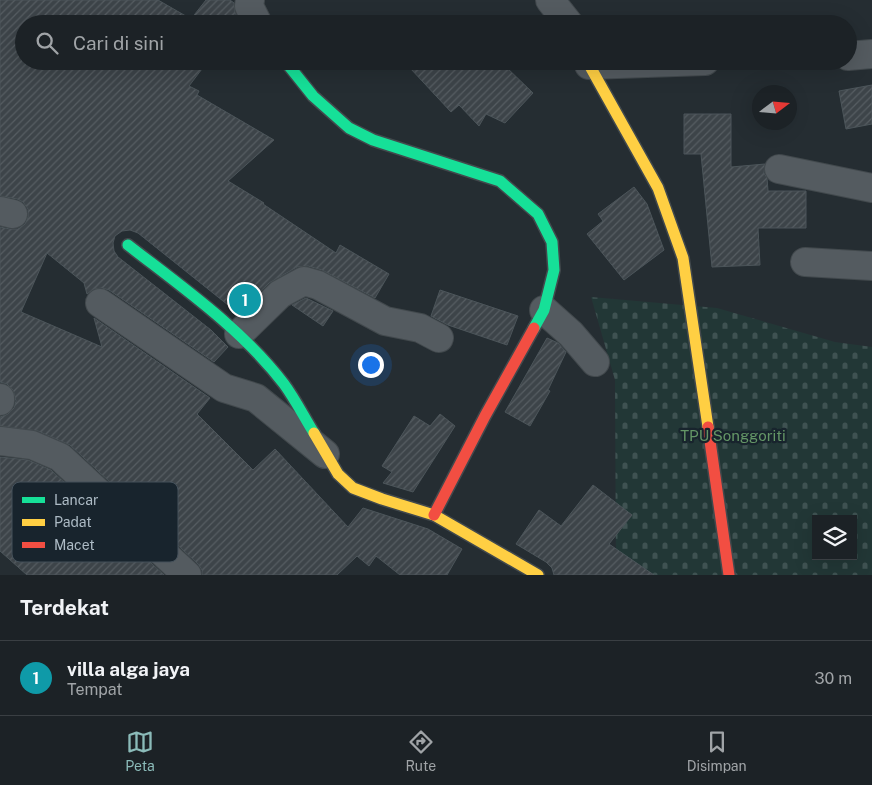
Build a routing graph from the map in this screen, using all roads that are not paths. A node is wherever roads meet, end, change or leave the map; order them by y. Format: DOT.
graph roads {
  1 [pos="250,0"];
  2 [pos="550,0"];
  3 [pos="254,15"];
  4 [pos="562,15"];
  5 [pos="872,54"];
  6 [pos="857,55"];
  7 [pos="293,70"];
  8 [pos="592,70"];
  9 [pos="779,169"];
  10 [pos="872,188"];
  11 [pos="128,245"];
  12 [pos="806,262"];
  13 [pos="872,266"];
  14 [pos="100,303"];
  15 [pos="544,310"];
  16 [pos="239,334"];
  17 [pos="439,338"];
  18 [pos="595,362"];
  19 [pos="0,441"];
  20 [pos="325,454"];
  21 [pos="87,482"];
  22 [pos="434,515"];
  23 [pos="173,562"];
  24 [pos="187,575"];
  25 [pos="538,575"];
  26 [pos="729,575"];
  1 -- 3 [label="street"];
  2 -- 4 [label="street"];
  5 -- 6 [label="street"];
  7 -- 15 [label="street"];
  8 -- 26 [label="street"];
  9 -- 10 [label="street"];
  11 -- 16 [label="street"];
  12 -- 13 [label="street"];
  14 -- 20 [label="street"];
  15 -- 18 [label="street"];
  15 -- 22 [label="street"];
  16 -- 17 [label="street"];
  16 -- 20 [label="street"];
  19 -- 21 [label="street"];
  20 -- 22 [label="street"];
  22 -- 25 [label="street"];
  23 -- 24 [label="street"];
}
